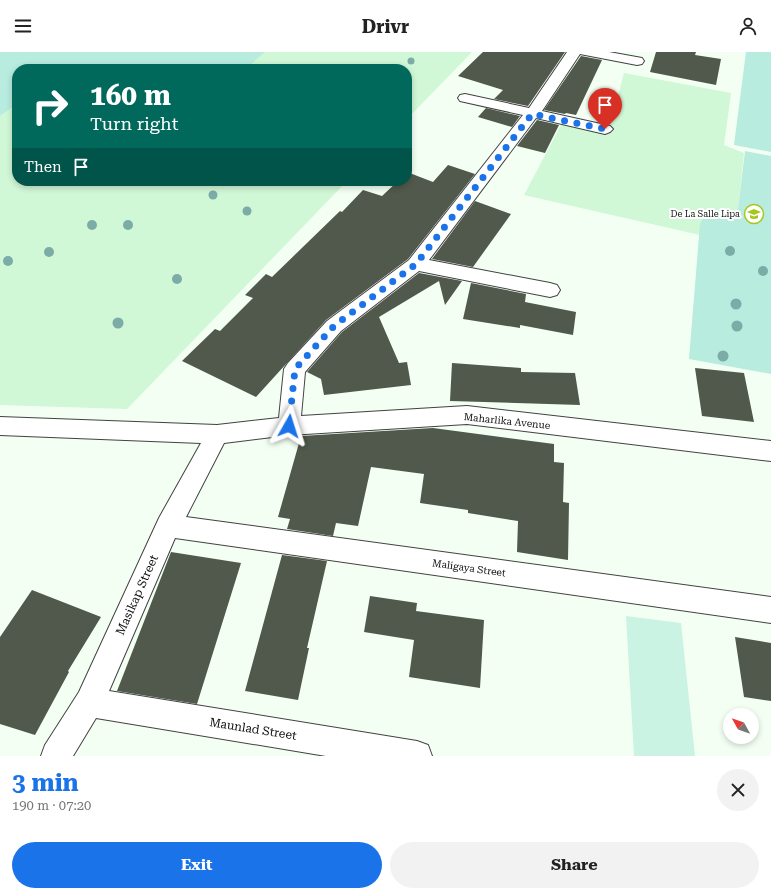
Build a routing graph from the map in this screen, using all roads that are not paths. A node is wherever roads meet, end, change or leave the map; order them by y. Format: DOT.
graph roads {
  1 [pos="574,52"];
  2 [pos="586,52"];
  3 [pos="637,61"];
  4 [pos="465,98"];
  5 [pos="532,114"];
  6 [pos="605,129"];
  7 [pos="416,264"];
  8 [pos="550,290"];
  9 [pos="0,426"];
  10 [pos="289,426"];
  11 [pos="217,434"];
  12 [pos="771,451"];
  13 [pos="168,526"];
  14 [pos="771,610"];
  15 [pos="88,702"];
  16 [pos="56,756"];
  17 [pos="417,756"];
  1 -- 5 [label="street"];
  2 -- 3 [label="street"];
  4 -- 5 [label="street"];
  5 -- 6 [label="street"];
  5 -- 7 [label="street"];
  7 -- 8 [label="street"];
  7 -- 10 [label="street"];
  9 -- 11 [label="street, Maharlika Avenue"];
  10 -- 11 [label="street, Maharlika Avenue"];
  10 -- 12 [label="street, Maharlika Avenue"];
  11 -- 13 [label="street, Masikap Street"];
  13 -- 14 [label="street, Maligaya Street"];
  13 -- 15 [label="street, Masikap Street"];
  15 -- 16 [label="street, Masikap Street"];
  15 -- 17 [label="street, Maunlad Street"];
}
